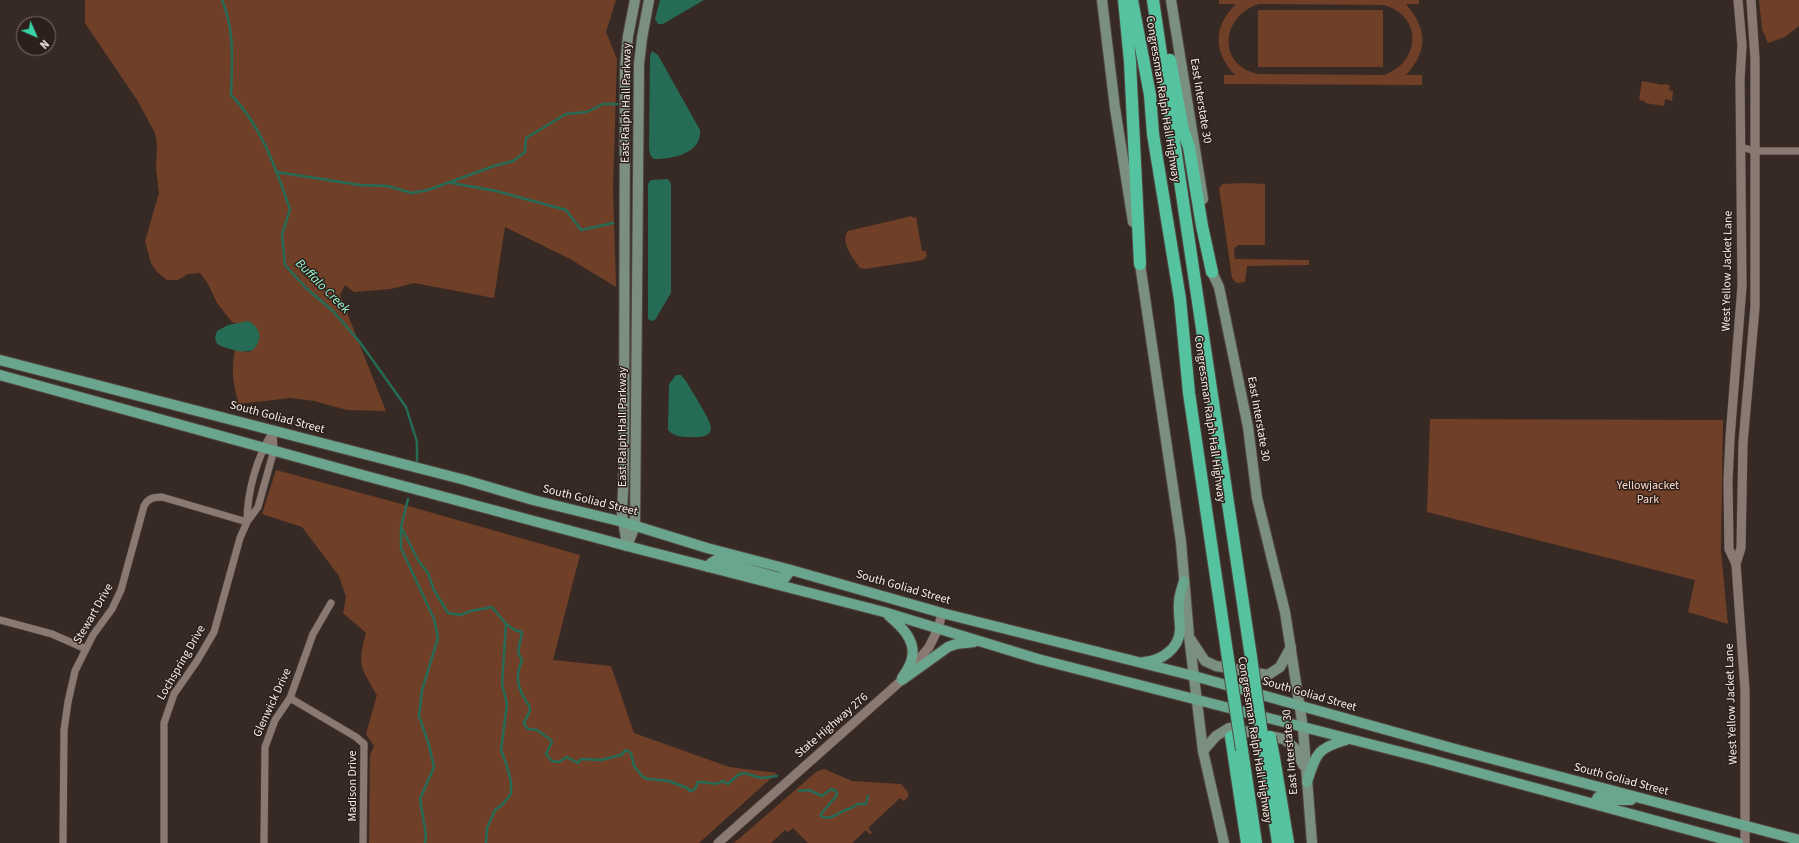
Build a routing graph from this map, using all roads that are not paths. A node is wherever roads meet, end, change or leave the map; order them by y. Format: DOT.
graph roads {
  1 [pos="635,0"];
  2 [pos="650,0"];
  3 [pos="1102,0"];
  4 [pos="1124,0"];
  5 [pos="1132,0"];
  6 [pos="1153,0"];
  7 [pos="1171,0"];
  8 [pos="1738,0"];
  9 [pos="1751,0"];
  10 [pos="1155,13"];
  11 [pos="628,36"];
  12 [pos="642,38"];
  13 [pos="1741,148"];
  14 [pos="1755,151"];
  15 [pos="1799,151"];
  16 [pos="623,173"];
  17 [pos="639,173"];
  18 [pos="1140,264"];
  19 [pos="1212,272"];
  20 [pos="624,335"];
  21 [pos="636,335"];
  22 [pos="0,360"];
  23 [pos="0,375"];
  24 [pos="624,388"];
  25 [pos="636,388"];
  26 [pos="273,431"];
  27 [pos="263,448"];
  28 [pos="274,450"];
  29 [pos="247,522"];
  30 [pos="623,522"];
  31 [pos="635,526"];
  32 [pos="627,546"];
  33 [pos="1736,564"];
  34 [pos="708,566"];
  35 [pos="791,570"];
  36 [pos="1184,581"];
  37 [pos="332,603"];
  38 [pos="884,612"];
  39 [pos="942,613"];
  40 [pos="0,620"];
  41 [pos="938,629"];
  42 [pos="1189,636"];
  43 [pos="981,642"];
  44 [pos="1291,647"];
  45 [pos="86,649"];
  46 [pos="1138,662"];
  47 [pos="1194,676"];
  48 [pos="902,680"];
  49 [pos="290,698"];
  50 [pos="1196,700"];
  51 [pos="1300,705"];
  52 [pos="1238,726"];
  53 [pos="1303,728"];
  54 [pos="1347,739"];
  55 [pos="1203,751"];
  56 [pos="1269,757"];
  57 [pos="1523,767"];
  58 [pos="1306,770"];
  59 [pos="1307,782"];
  60 [pos="1519,785"];
  61 [pos="1643,800"];
  62 [pos="1594,804"];
  63 [pos="1745,827"];
  64 [pos="1799,840"];
  65 [pos="63,843"];
  66 [pos="164,843"];
  67 [pos="264,843"];
  68 [pos="363,843"];
  69 [pos="718,843"];
  70 [pos="1224,843"];
  71 [pos="1247,843"];
  72 [pos="1256,843"];
  73 [pos="1278,843"];
  74 [pos="1288,843"];
  75 [pos="1312,843"];
  76 [pos="1738,843"];
  77 [pos="1745,843"];
  1 -- 11 [label="main road, East Ralph Hall Parkway"];
  2 -- 12 [label="main road, East Ralph Hall Parkway"];
  3 -- 18 [label="main road"];
  4 -- 18 [label="highway"];
  5 -- 52 [label="highway, Congressman Ralph Hall Highway, bridge"];
  6 -- 10 [label="highway, Congressman Ralph Hall Highway"];
  7 -- 19 [label="main road, East Interstate 30"];
  8 -- 13 [label="street, West Yellow Jacket Lane"];
  9 -- 14 [label="street, West Yellow Jacket Lane"];
  10 -- 19 [label="highway"];
  10 -- 56 [label="highway, Congressman Ralph Hall Highway, bridge"];
  11 -- 12 [label="main road"];
  11 -- 16 [label="main road, East Ralph Hall Parkway"];
  12 -- 17 [label="main road, East Ralph Hall Parkway"];
  13 -- 14 [label="street"];
  13 -- 33 [label="street, West Yellow Jacket Lane"];
  14 -- 15 [label="street"];
  14 -- 33 [label="street, West Yellow Jacket Lane"];
  16 -- 17 [label="main road"];
  16 -- 20 [label="main road, East Ralph Hall Parkway"];
  17 -- 21 [label="main road, East Ralph Hall Parkway"];
  18 -- 36 [label="main road"];
  19 -- 44 [label="main road, East Interstate 30"];
  20 -- 21 [label="main road"];
  20 -- 24 [label="main road, East Ralph Hall Parkway"];
  21 -- 25 [label="main road, East Ralph Hall Parkway"];
  22 -- 26 [label="main road, South Goliad Street"];
  23 -- 27 [label="main road"];
  24 -- 25 [label="main road"];
  24 -- 30 [label="main road, East Ralph Hall Parkway"];
  25 -- 31 [label="main road, East Ralph Hall Parkway"];
  26 -- 27 [label="street, Lochspring Drive"];
  26 -- 28 [label="street, Lochspring Drive"];
  26 -- 30 [label="main road, South Goliad Street"];
  27 -- 28 [label="main road"];
  27 -- 29 [label="street, Lochspring Drive"];
  28 -- 29 [label="street, Lochspring Drive"];
  28 -- 32 [label="main road"];
  29 -- 45 [label="street, Stewart Drive"];
  29 -- 66 [label="street, Lochspring Drive"];
  30 -- 31 [label="main road, South Goliad Street"];
  30 -- 32 [label="main road, East Ralph Hall Parkway"];
  31 -- 32 [label="main road, East Ralph Hall Parkway"];
  31 -- 35 [label="main road, South Goliad Street"];
  32 -- 34 [label="main road"];
  33 -- 63 [label="street, West Yellow Jacket Lane"];
  34 -- 35 [label="main road"];
  34 -- 38 [label="main road"];
  35 -- 39 [label="main road, South Goliad Street"];
  36 -- 42 [label="main road"];
  36 -- 46 [label="main road"];
  37 -- 49 [label="street, Glenwick Drive"];
  38 -- 41 [label="main road"];
  38 -- 48 [label="main road"];
  39 -- 41 [label="street, State Highway 276"];
  39 -- 46 [label="main road, South Goliad Street"];
  40 -- 45 [label="street"];
  41 -- 43 [label="main road"];
  41 -- 48 [label="street, State Highway 276"];
  42 -- 44 [label="main road"];
  42 -- 47 [label="main road"];
  43 -- 48 [label="main road"];
  43 -- 50 [label="main road"];
  44 -- 51 [label="main road, East Interstate 30"];
  45 -- 65 [label="street, Stewart Drive"];
  46 -- 47 [label="main road, South Goliad Street"];
  47 -- 50 [label="main road"];
  47 -- 51 [label="main road, South Goliad Street"];
  48 -- 69 [label="street, State Highway 276"];
  49 -- 67 [label="street, Glenwick Drive"];
  49 -- 68 [label="street, Madison Drive"];
  50 -- 53 [label="main road"];
  50 -- 55 [label="main road"];
  51 -- 53 [label="main road, East Interstate 30"];
  51 -- 57 [label="main road, South Goliad Street"];
  52 -- 71 [label="highway"];
  52 -- 72 [label="highway, Congressman Ralph Hall Highway, bridge"];
  53 -- 54 [label="main road"];
  53 -- 58 [label="main road, East Interstate 30"];
  54 -- 59 [label="main road"];
  54 -- 60 [label="main road"];
  55 -- 58 [label="main road"];
  55 -- 70 [label="main road"];
  56 -- 73 [label="highway, Congressman Ralph Hall Highway"];
  56 -- 74 [label="highway"];
  57 -- 60 [label="main road"];
  57 -- 61 [label="main road, South Goliad Street"];
  58 -- 59 [label="main road, East Interstate 30"];
  59 -- 75 [label="main road, East Interstate 30"];
  60 -- 62 [label="main road"];
  61 -- 62 [label="main road"];
  61 -- 63 [label="main road, South Goliad Street"];
  62 -- 76 [label="main road"];
  63 -- 64 [label="main road, South Goliad Street"];
  63 -- 77 [label="street, West Yellow Jacket Lane"];
}
